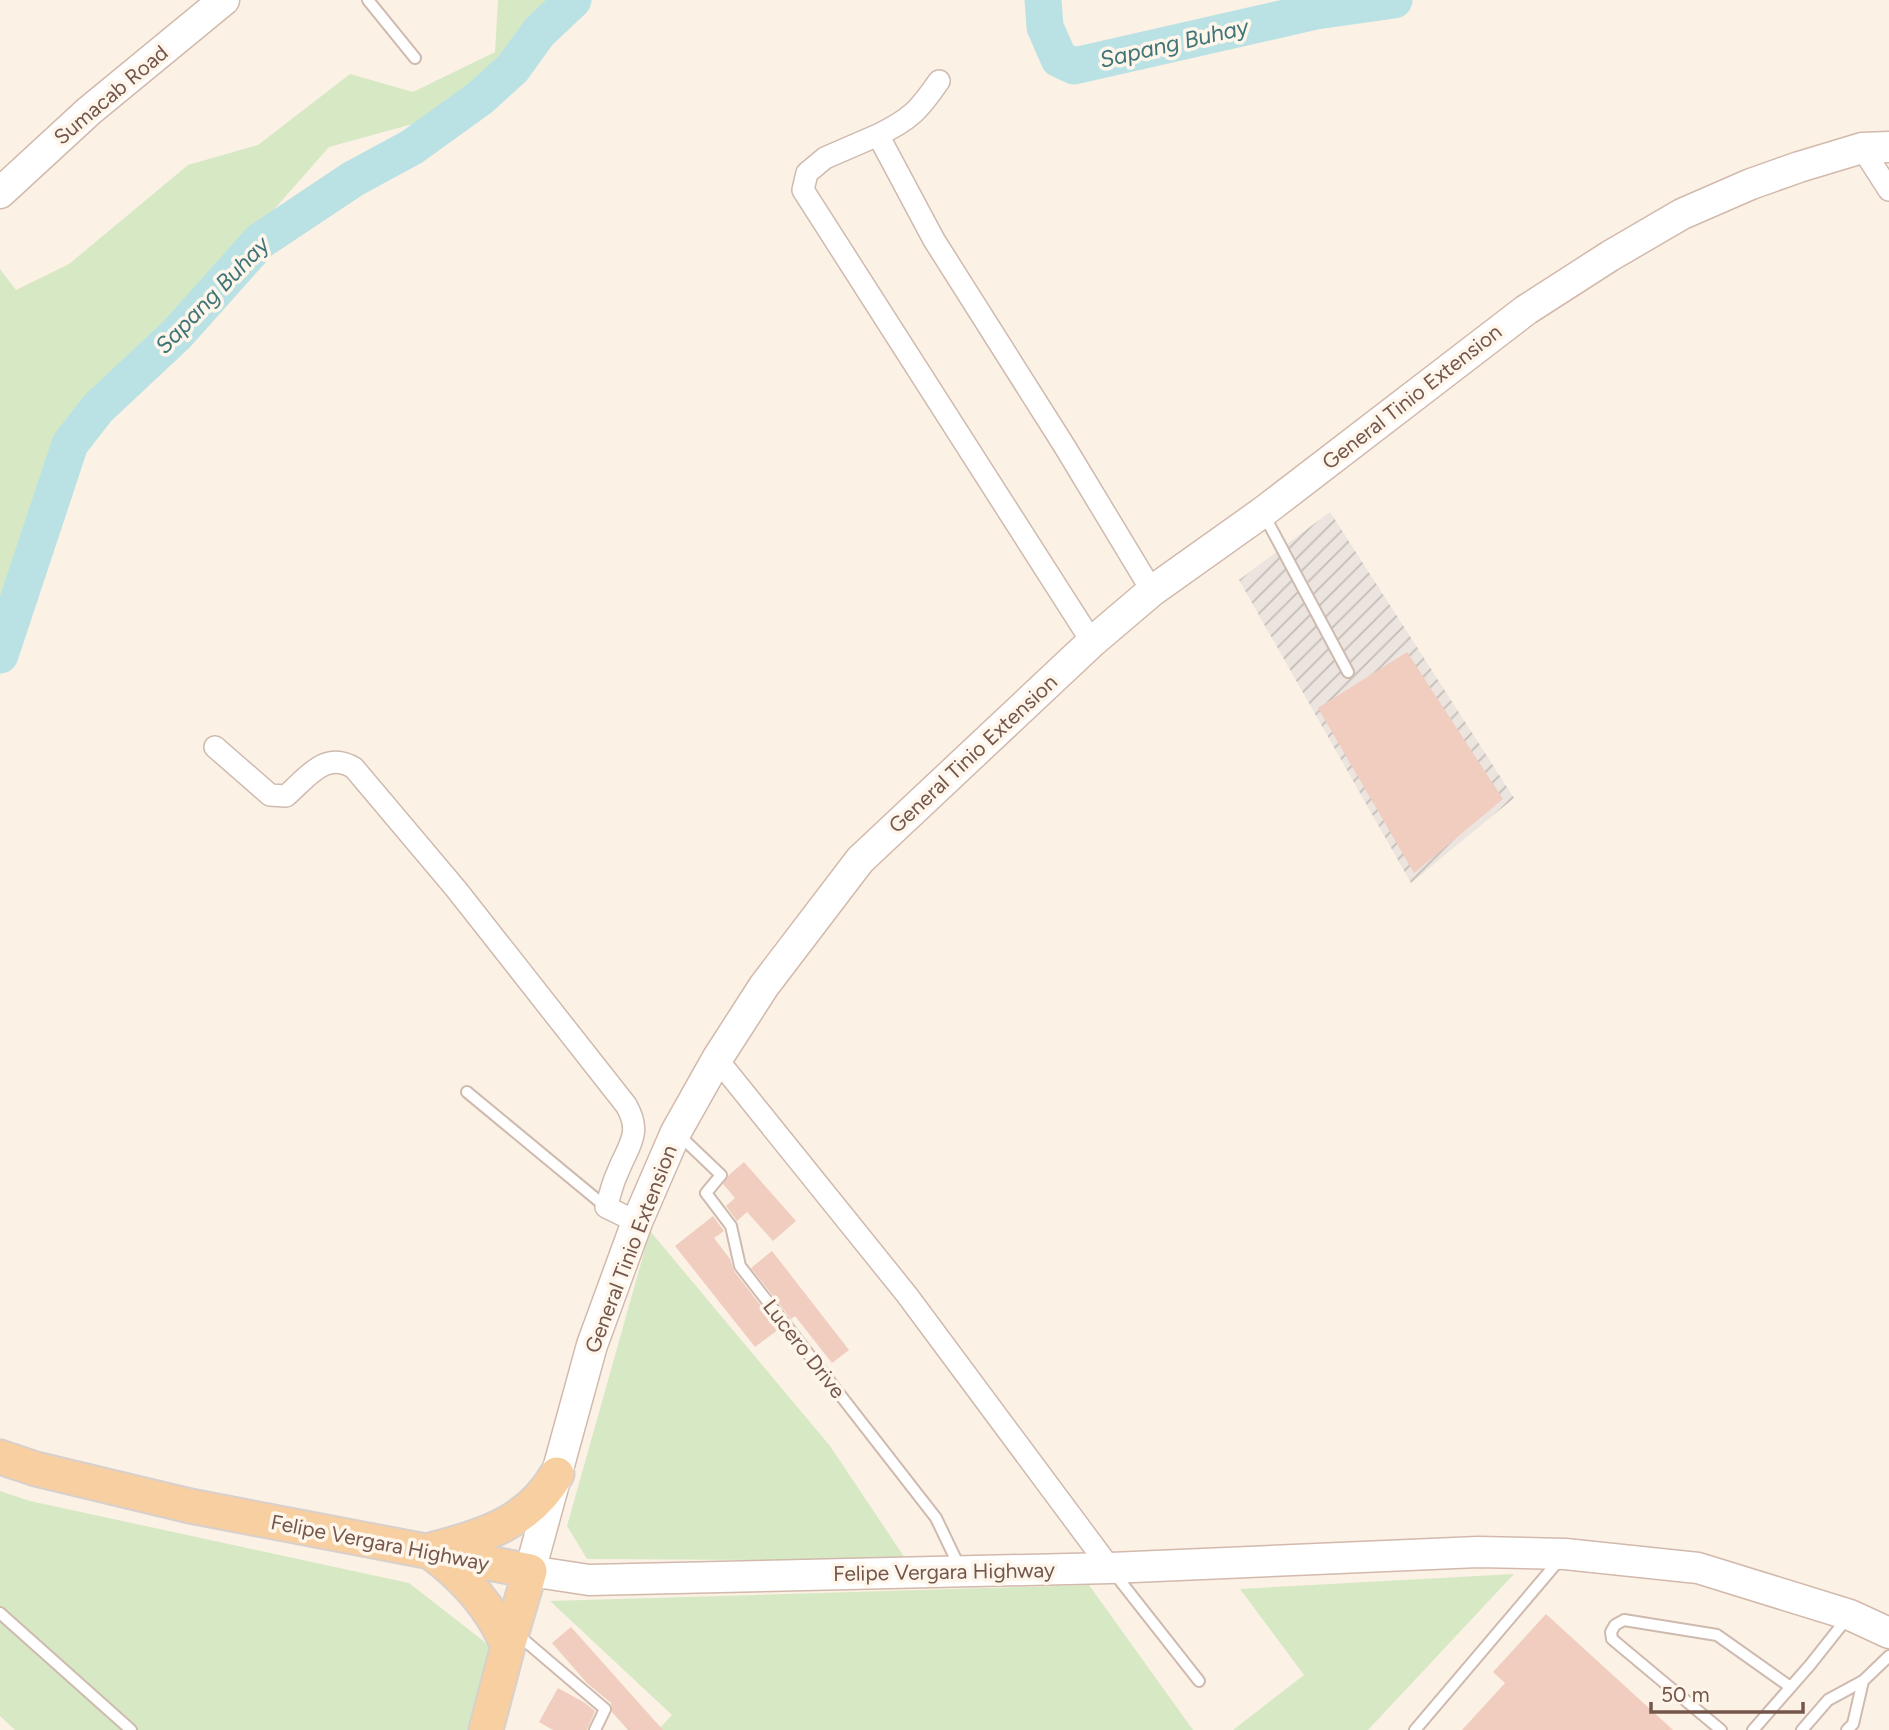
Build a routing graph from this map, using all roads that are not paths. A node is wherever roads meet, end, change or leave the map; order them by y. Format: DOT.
graph roads {
  1 [pos="225,0"];
  2 [pos="368,0"];
  3 [pos="415,58"];
  4 [pos="939,81"];
  5 [pos="878,135"];
  6 [pos="1875,147"];
  7 [pos="1889,190"];
  8 [pos="0,193"];
  9 [pos="1262,512"];
  10 [pos="1152,591"];
  11 [pos="1092,642"];
  12 [pos="1348,672"];
  13 [pos="215,747"];
  14 [pos="717,1059"];
  15 [pos="467,1091"];
  16 [pos="676,1132"];
  17 [pos="606,1207"];
  18 [pos="636,1222"];
  19 [pos="0,1457"];
  20 [pos="557,1474"];
  21 [pos="428,1551"];
  22 [pos="1565,1554"];
  23 [pos="1110,1568"];
  24 [pos="530,1571"];
  25 [pos="962,1571"];
  26 [pos="0,1613"];
  27 [pos="1850,1615"];
  28 [pos="1889,1633"];
  29 [pos="510,1638"];
  30 [pos="1889,1656"];
  31 [pos="1199,1681"];
  32 [pos="1863,1681"];
  33 [pos="1789,1686"];
  34 [pos="491,1729"];
  35 [pos="131,1730"];
  36 [pos="595,1730"];
  37 [pos="1415,1730"];
  38 [pos="1721,1730"];
  39 [pos="1753,1730"];
  40 [pos="1802,1730"];
  41 [pos="1847,1730"];
  1 -- 8 [label="street, Sumacab Road"];
  2 -- 3 [label="lane"];
  4 -- 5 [label="street"];
  5 -- 10 [label="street"];
  5 -- 11 [label="street"];
  6 -- 7 [label="street"];
  6 -- 9 [label="street, General Tinio Extension"];
  9 -- 10 [label="street, General Tinio Extension"];
  9 -- 12 [label="lane"];
  10 -- 11 [label="street, General Tinio Extension"];
  11 -- 14 [label="street, General Tinio Extension"];
  13 -- 17 [label="street"];
  14 -- 16 [label="street, General Tinio Extension"];
  14 -- 23 [label="street"];
  15 -- 17 [label="lane"];
  16 -- 18 [label="street, General Tinio Extension"];
  16 -- 25 [label="lane, Lucero Drive"];
  17 -- 18 [label="street"];
  18 -- 20 [label="street, General Tinio Extension"];
  19 -- 21 [label="main road, Felipe Vergara Highway"];
  20 -- 21 [label="main road"];
  20 -- 24 [label="street, General Tinio Extension"];
  21 -- 24 [label="main road, Felipe Vergara Highway"];
  21 -- 29 [label="main road"];
  22 -- 23 [label="street, Felipe Vergara Highway"];
  22 -- 27 [label="street, Felipe Vergara Highway"];
  22 -- 37 [label="lane"];
  23 -- 25 [label="street, Felipe Vergara Highway"];
  23 -- 31 [label="lane"];
  24 -- 25 [label="street, Felipe Vergara Highway"];
  24 -- 29 [label="main road, General Tinio Extension"];
  26 -- 35 [label="lane"];
  27 -- 28 [label="street, Felipe Vergara Highway"];
  27 -- 33 [label="lane"];
  29 -- 34 [label="main road, General Tinio Extension"];
  29 -- 36 [label="lane"];
  30 -- 32 [label="lane"];
  32 -- 40 [label="lane"];
  32 -- 41 [label="lane"];
  33 -- 38 [label="lane"];
  33 -- 39 [label="lane"];
}
